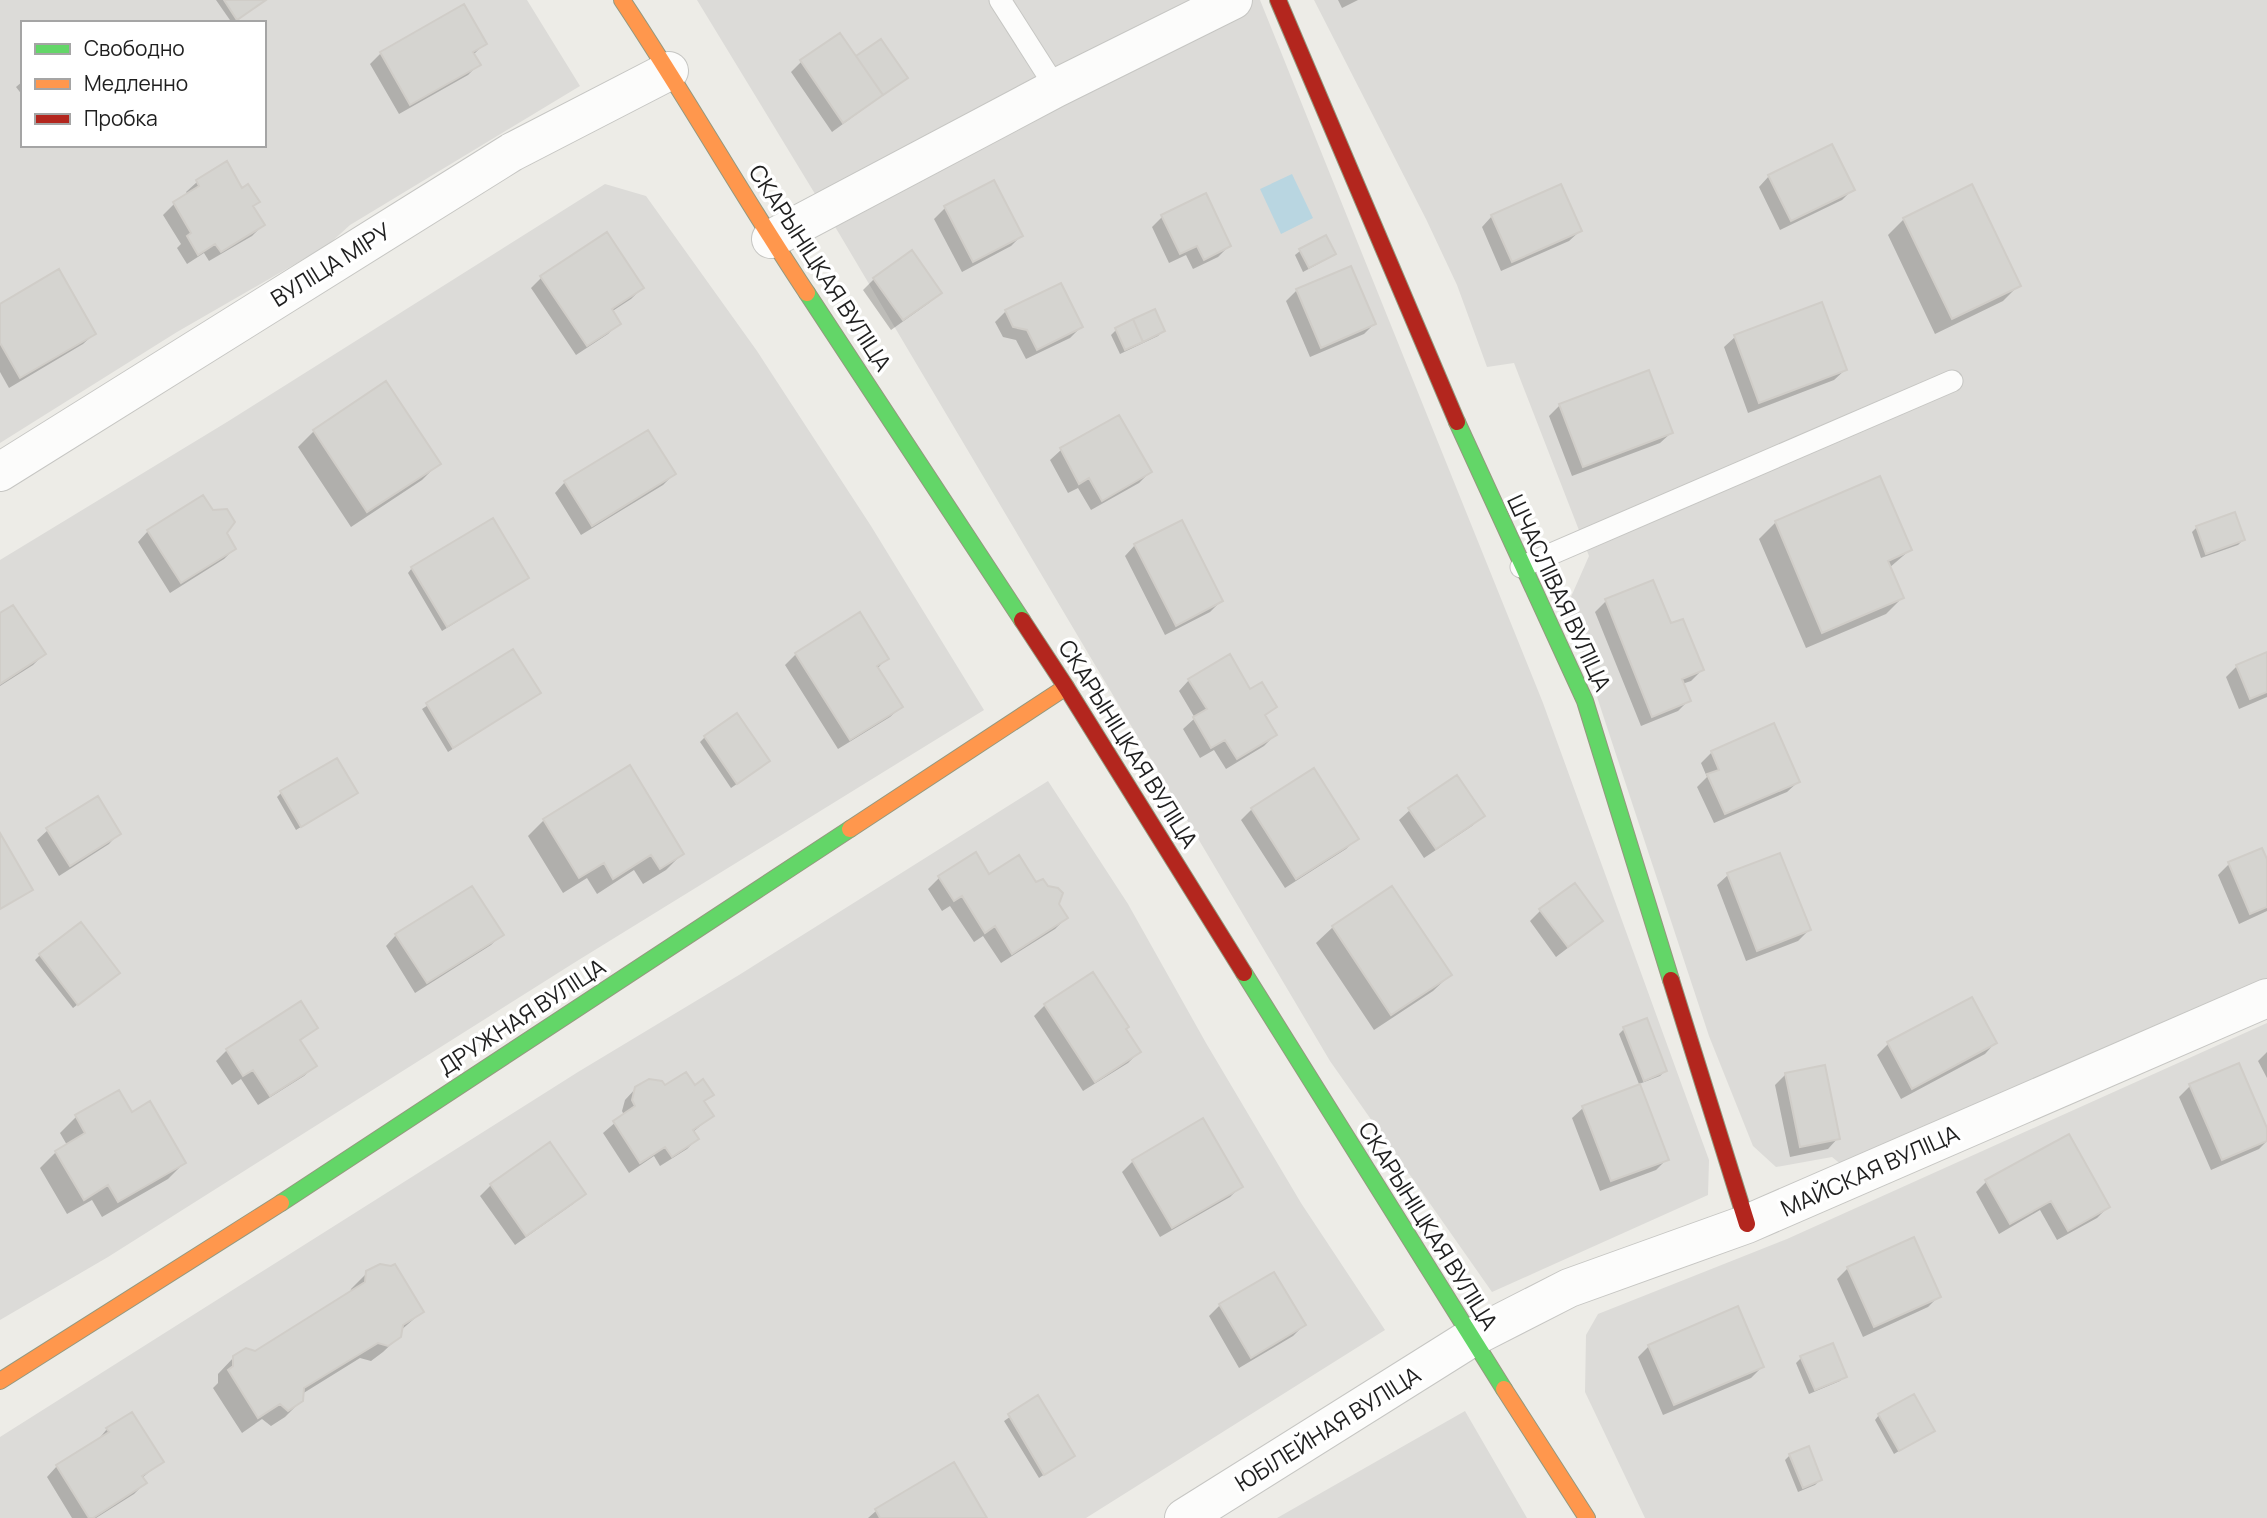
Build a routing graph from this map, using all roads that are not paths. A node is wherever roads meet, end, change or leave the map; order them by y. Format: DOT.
graph roads {
  1 [pos="622,0"];
  2 [pos="1000,0"];
  3 [pos="1233,0"];
  4 [pos="1278,0"];
  5 [pos="669,71"];
  6 [pos="1056,88"];
  7 [pos="772,239"];
  8 [pos="1952,381"];
  9 [pos="0,472"];
  10 [pos="1521,567"];
  11 [pos="1066,687"];
  12 [pos="2267,998"];
  13 [pos="1747,1224"];
  14 [pos="1471,1338"];
  15 [pos="0,1381"];
  16 [pos="1184,1518"];
  17 [pos="1587,1518"];
  1 -- 5 [label="street, СКАРЫНІЦКАЯ ВУЛІЦА"];
  2 -- 6 [label="lane"];
  3 -- 6 [label="street"];
  4 -- 10 [label="street, ШЧАСЛІВАЯ ВУЛІЦА"];
  5 -- 7 [label="street, СКАРЫНІЦКАЯ ВУЛІЦА"];
  5 -- 9 [label="street, ВУЛІЦА МІРУ"];
  6 -- 7 [label="street"];
  7 -- 11 [label="street, СКАРЫНІЦКАЯ ВУЛІЦА"];
  8 -- 10 [label="lane"];
  10 -- 13 [label="street, ШЧАСЛІВАЯ ВУЛІЦА"];
  11 -- 14 [label="street, СКАРЫНІЦКАЯ ВУЛІЦА"];
  11 -- 15 [label="street, ДРУЖНАЯ ВУЛІЦА"];
  12 -- 13 [label="street, МАЙСКАЯ ВУЛІЦА"];
  13 -- 14 [label="street, МАЙСКАЯ ВУЛІЦА"];
  14 -- 16 [label="street, ЮБІЛЕЙНАЯ ВУЛІЦА"];
  14 -- 17 [label="street, СКАРЫНІЦКАЯ ВУЛІЦА"];
}
